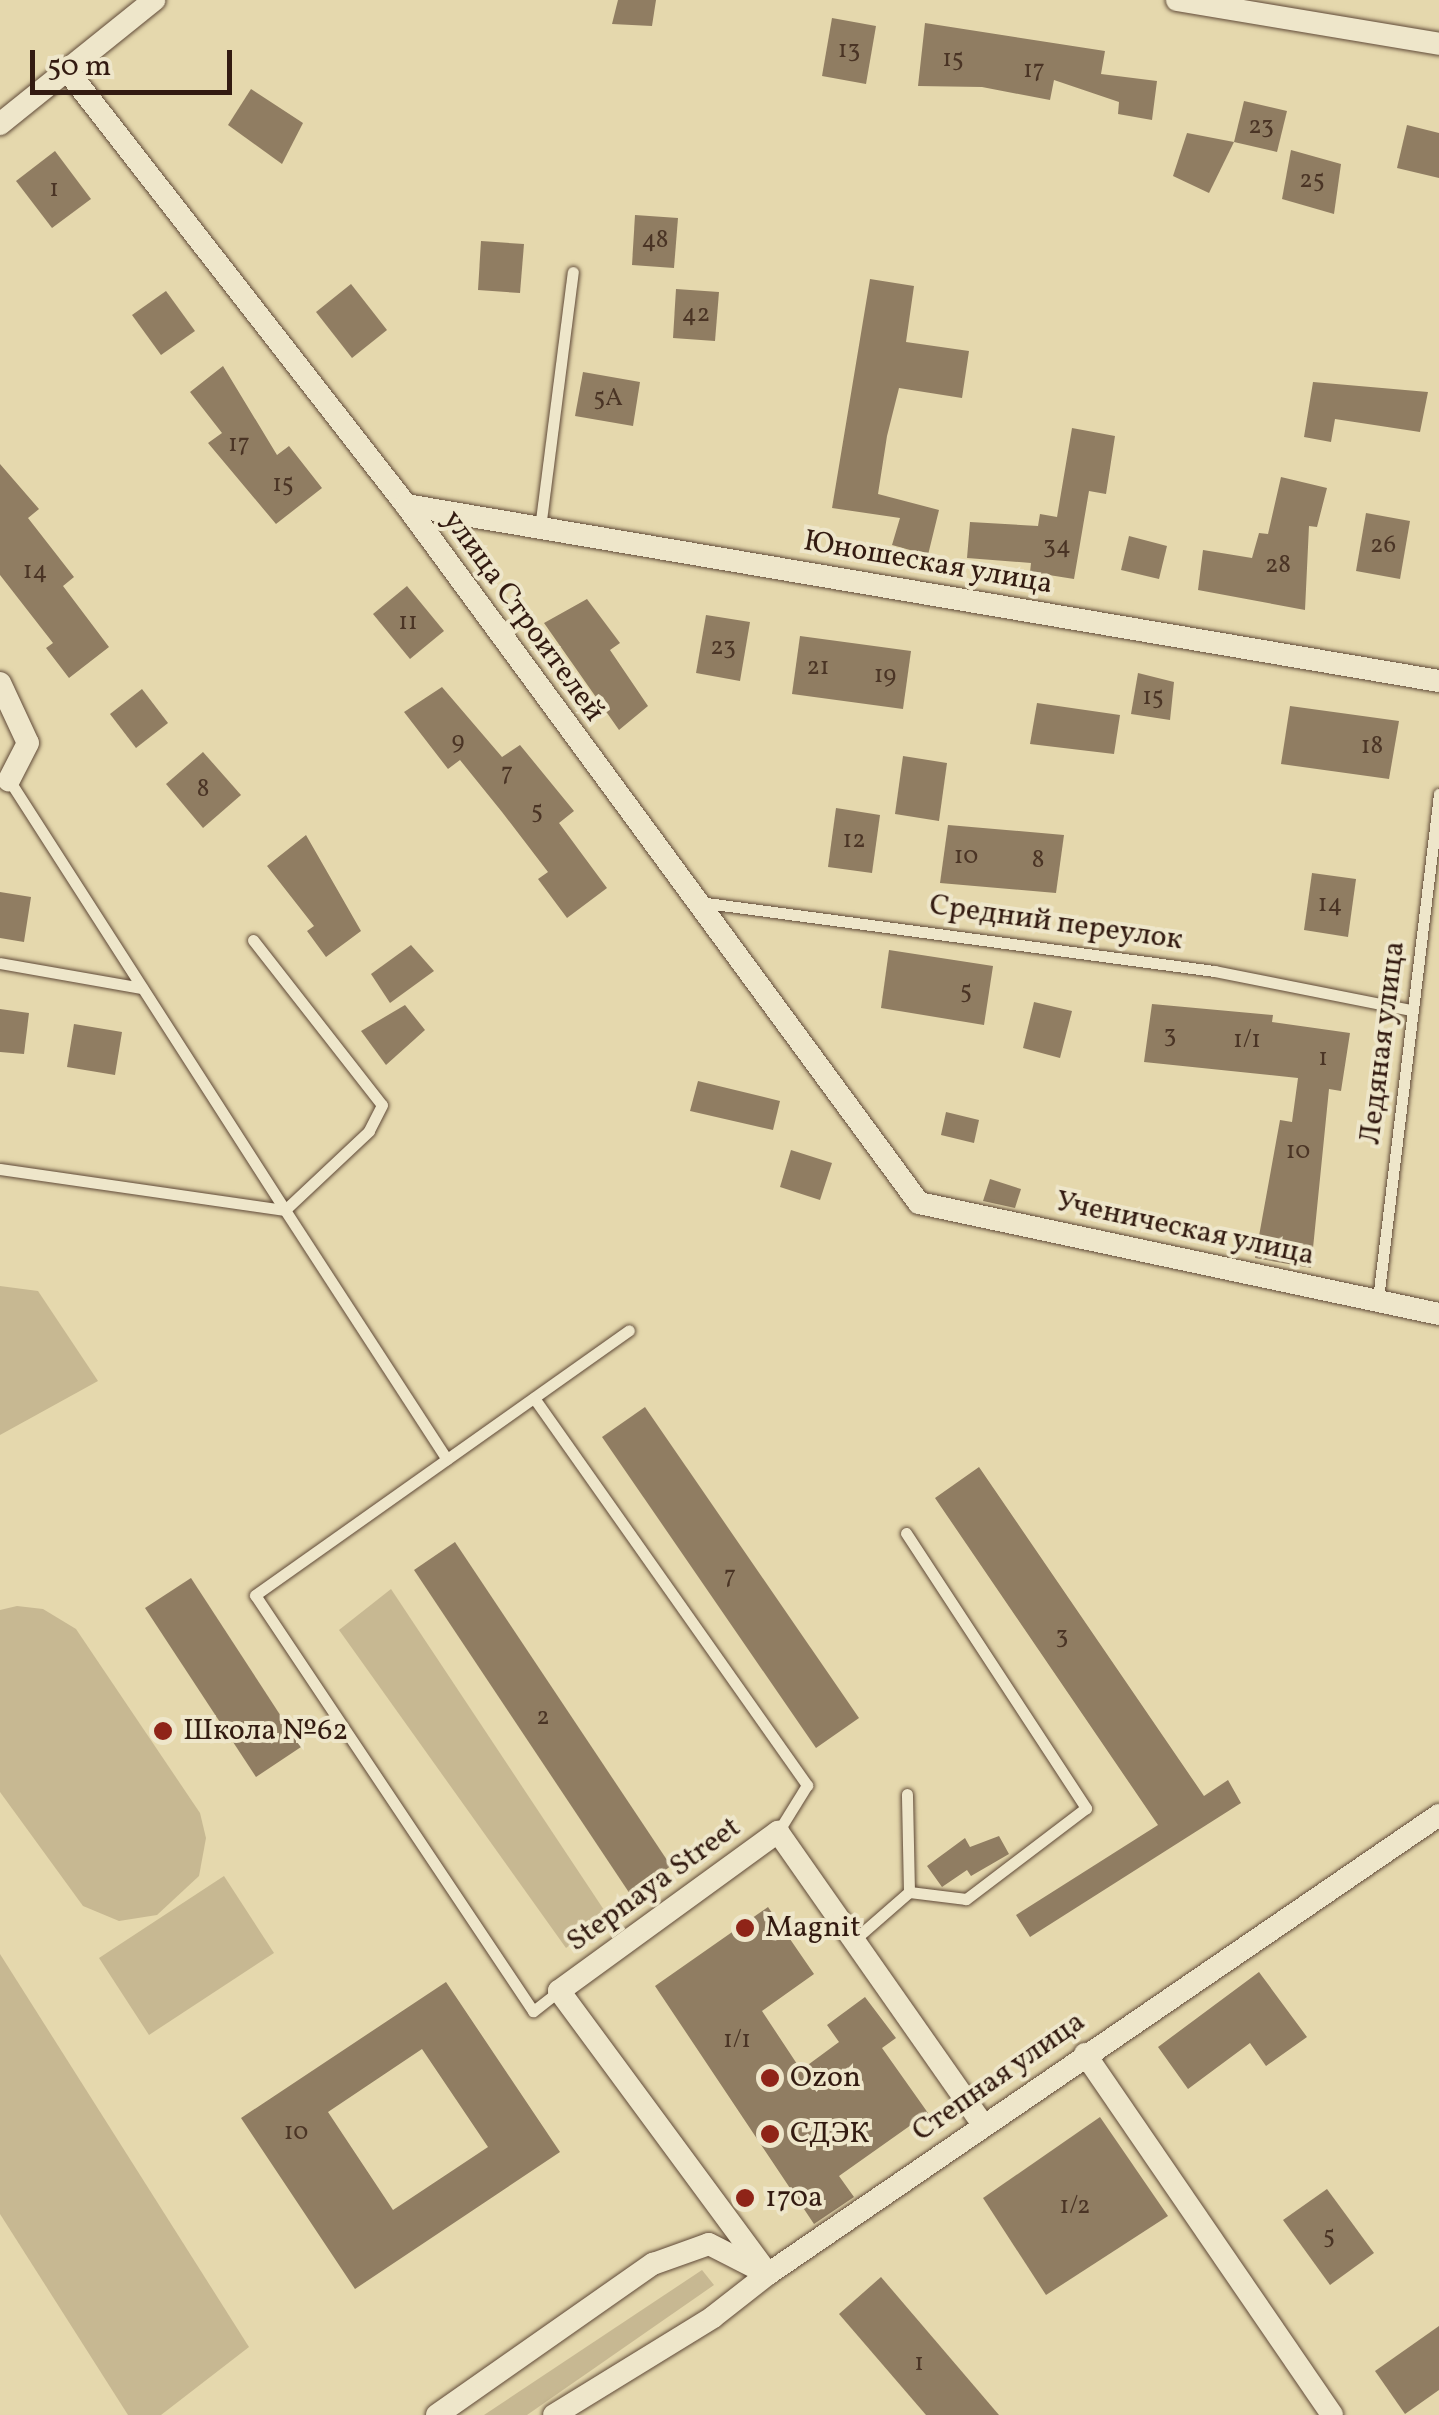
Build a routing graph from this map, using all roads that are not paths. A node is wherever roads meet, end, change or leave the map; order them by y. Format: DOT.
graph roads {
  1 [pos="154,0"];
  2 [pos="1177,0"];
  3 [pos="1439,44"];
  4 [pos="68,70"];
  5 [pos="0,124"];
  6 [pos="573,272"];
  7 [pos="406,505"];
  8 [pos="540,528"];
  9 [pos="1439,681"];
  10 [pos="0,683"];
  11 [pos="5,780"];
  12 [pos="1439,794"];
  13 [pos="691,902"];
  14 [pos="253,940"];
  15 [pos="0,963"];
  16 [pos="142,988"];
  17 [pos="1411,1010"];
  18 [pos="0,1168"];
  19 [pos="919,1204"];
  20 [pos="285,1210"];
  21 [pos="1378,1300"];
  22 [pos="1439,1314"];
  23 [pos="630,1330"];
  24 [pos="534,1398"];
  25 [pos="447,1459"];
  26 [pos="906,1533"];
  27 [pos="907,1794"];
  28 [pos="1439,1815"];
  29 [pos="778,1832"];
  30 [pos="909,1892"];
  31 [pos="852,1940"];
  32 [pos="559,1991"];
  33 [pos="1085,2054"];
  34 [pos="983,2125"];
  35 [pos="768,2274"];
  36 [pos="438,2415"];
  37 [pos="554,2415"];
  38 [pos="1332,2415"];
  1 -- 4 [label="street"];
  2 -- 3 [label="street"];
  4 -- 5 [label="street"];
  4 -- 7 [label="street, улица Строителей"];
  6 -- 8 [label="lane"];
  7 -- 8 [label="street, Юношеская улица"];
  7 -- 13 [label="street, улица Строителей"];
  8 -- 9 [label="street, Юношеская улица"];
  10 -- 11 [label="street"];
  11 -- 16 [label="lane"];
  12 -- 17 [label="lane, Ледяная улица"];
  13 -- 17 [label="lane, Средний переулок"];
  13 -- 19 [label="street, улица Строителей"];
  14 -- 20 [label="lane"];
  15 -- 16 [label="lane"];
  16 -- 20 [label="lane"];
  17 -- 21 [label="lane, Ледяная улица"];
  18 -- 20 [label="lane"];
  19 -- 21 [label="street, Ученическая улица"];
  20 -- 25 [label="lane"];
  21 -- 22 [label="street, Ученическая улица"];
  23 -- 24 [label="lane"];
  24 -- 25 [label="lane"];
  24 -- 29 [label="lane"];
  25 -- 32 [label="lane"];
  26 -- 30 [label="lane"];
  27 -- 30 [label="lane"];
  28 -- 33 [label="street, Степная улица"];
  29 -- 31 [label="street, Stepnaya Street"];
  29 -- 32 [label="street, Stepnaya Street"];
  30 -- 31 [label="lane"];
  31 -- 34 [label="street, Stepnaya Street"];
  32 -- 35 [label="street, Stepnaya Street"];
  33 -- 34 [label="street, Степная улица"];
  33 -- 38 [label="street"];
  34 -- 35 [label="street, Степная улица"];
  35 -- 36 [label="street"];
  35 -- 37 [label="street, Степная улица"];
}
